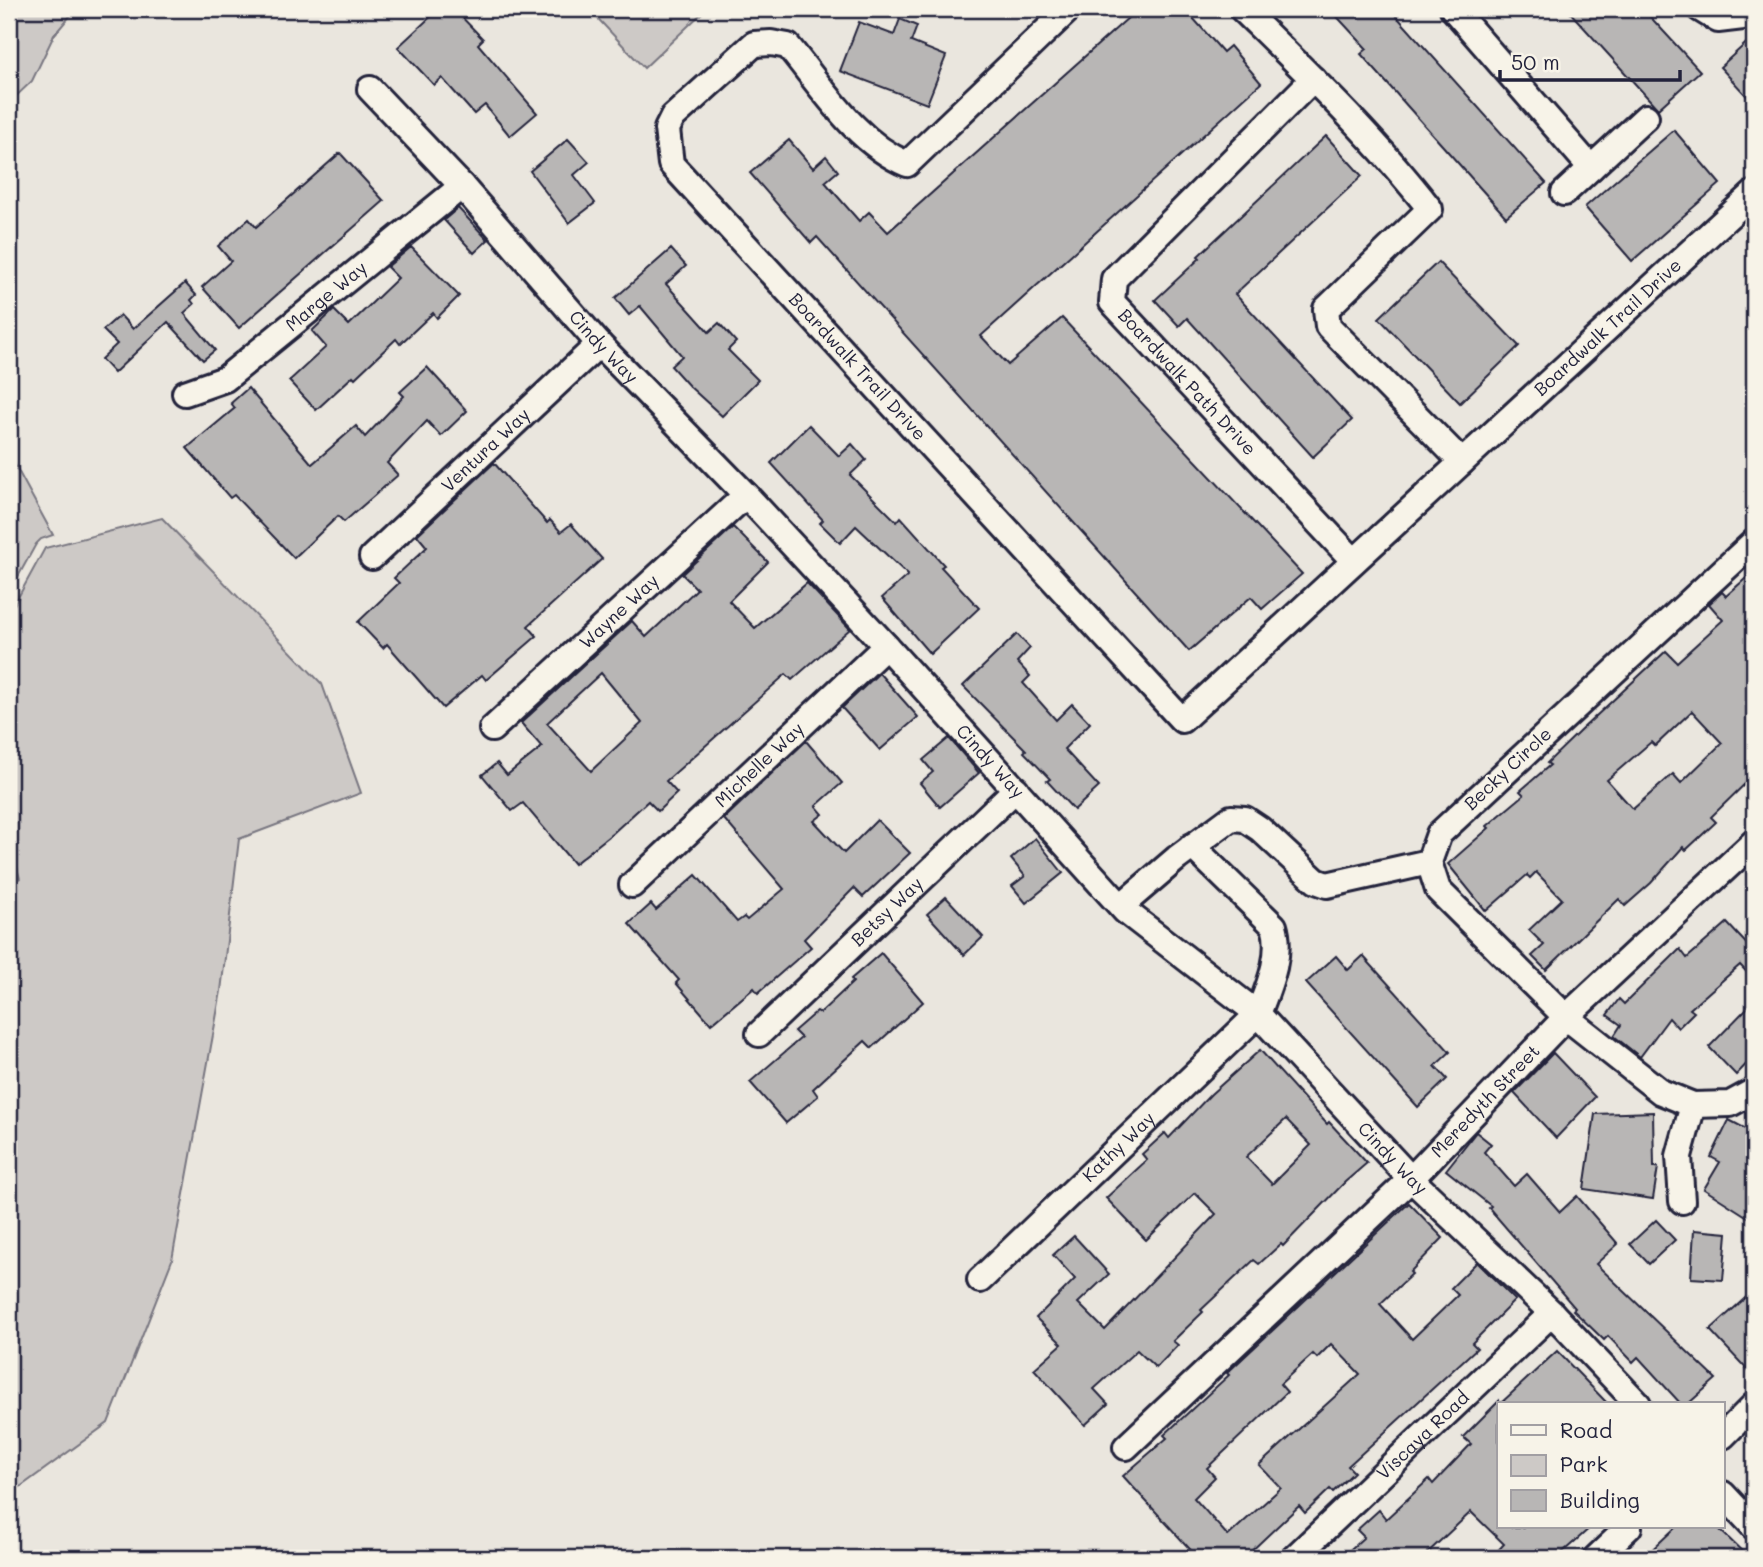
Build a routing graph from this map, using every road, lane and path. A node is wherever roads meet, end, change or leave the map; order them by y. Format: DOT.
graph roads {
  1 [pos="1069,9"];
  2 [pos="1241,9"];
  3 [pos="1452,9"];
  4 [pos="1700,9"];
  5 [pos="1750,9"];
  6 [pos="1313,79"];
  7 [pos="370,89"];
  8 [pos="1646,117"];
  9 [pos="1591,168"];
  10 [pos="462,186"];
  11 [pos="1564,192"];
  12 [pos="1754,193"];
  13 [pos="599,344"];
  14 [pos="185,393"];
  15 [pos="1462,462"];
  16 [pos="746,495"];
  17 [pos="1754,542"];
  18 [pos="372,557"];
  19 [pos="1354,561"];
  20 [pos="886,646"];
  21 [pos="492,729"];
  22 [pos="1016,789"];
  23 [pos="1754,842"];
  24 [pos="1192,846"];
  25 [pos="1429,862"];
  26 [pos="632,885"];
  27 [pos="1121,906"];
  28 [pos="1258,1014"];
  29 [pos="1566,1017"];
  30 [pos="759,1034"];
  31 [pos="1754,1091"];
  32 [pos="1693,1105"];
  33 [pos="1411,1180"];
  34 [pos="1682,1201"];
  35 [pos="980,1280"];
  36 [pos="1552,1313"];
  37 [pos="1636,1402"];
  38 [pos="1754,1405"];
  39 [pos="1724,1435"];
  40 [pos="1126,1447"];
  41 [pos="1724,1495"];
  42 [pos="1754,1527"];
  43 [pos="1628,1528"];
  44 [pos="1294,1558"];
  45 [pos="1595,1558"];
  1 -- 19 [label="street, Boardwalk Trail Drive"];
  2 -- 6 [label="street"];
  3 -- 9 [label="street"];
  4 -- 5 [label="street"];
  6 -- 15 [label="street"];
  6 -- 19 [label="street, Boardwalk Path Drive"];
  7 -- 10 [label="street, Cindy Way"];
  8 -- 9 [label="street"];
  9 -- 11 [label="street"];
  10 -- 13 [label="street, Cindy Way"];
  10 -- 14 [label="street, Marge Way"];
  12 -- 15 [label="street, Boardwalk Trail Drive"];
  13 -- 16 [label="street, Cindy Way"];
  13 -- 18 [label="street, Ventura Way"];
  15 -- 19 [label="street, Boardwalk Trail Drive"];
  16 -- 20 [label="street, Cindy Way"];
  16 -- 21 [label="street, Wayne Way"];
  17 -- 25 [label="street, Becky Circle"];
  20 -- 22 [label="street, Cindy Way"];
  20 -- 26 [label="street, Michelle Way"];
  22 -- 27 [label="street, Cindy Way"];
  22 -- 30 [label="street, Betsy Way"];
  23 -- 29 [label="street, Meredyth Street"];
  24 -- 25 [label="street"];
  24 -- 27 [label="street"];
  24 -- 28 [label="street"];
  25 -- 29 [label="street"];
  27 -- 28 [label="street, Cindy Way"];
  28 -- 33 [label="street, Cindy Way"];
  28 -- 35 [label="street, Kathy Way"];
  29 -- 32 [label="street"];
  29 -- 33 [label="street, Meredyth Street"];
  31 -- 32 [label="street"];
  32 -- 34 [label="street"];
  33 -- 36 [label="street, Cindy Way"];
  33 -- 40 [label="street, Meredyth Street"];
  36 -- 37 [label="street, Cindy Way"];
  36 -- 44 [label="street, Viscaya Road"];
  38 -- 39 [label="street"];
  41 -- 42 [label="street"];
  43 -- 45 [label="street"];
}
